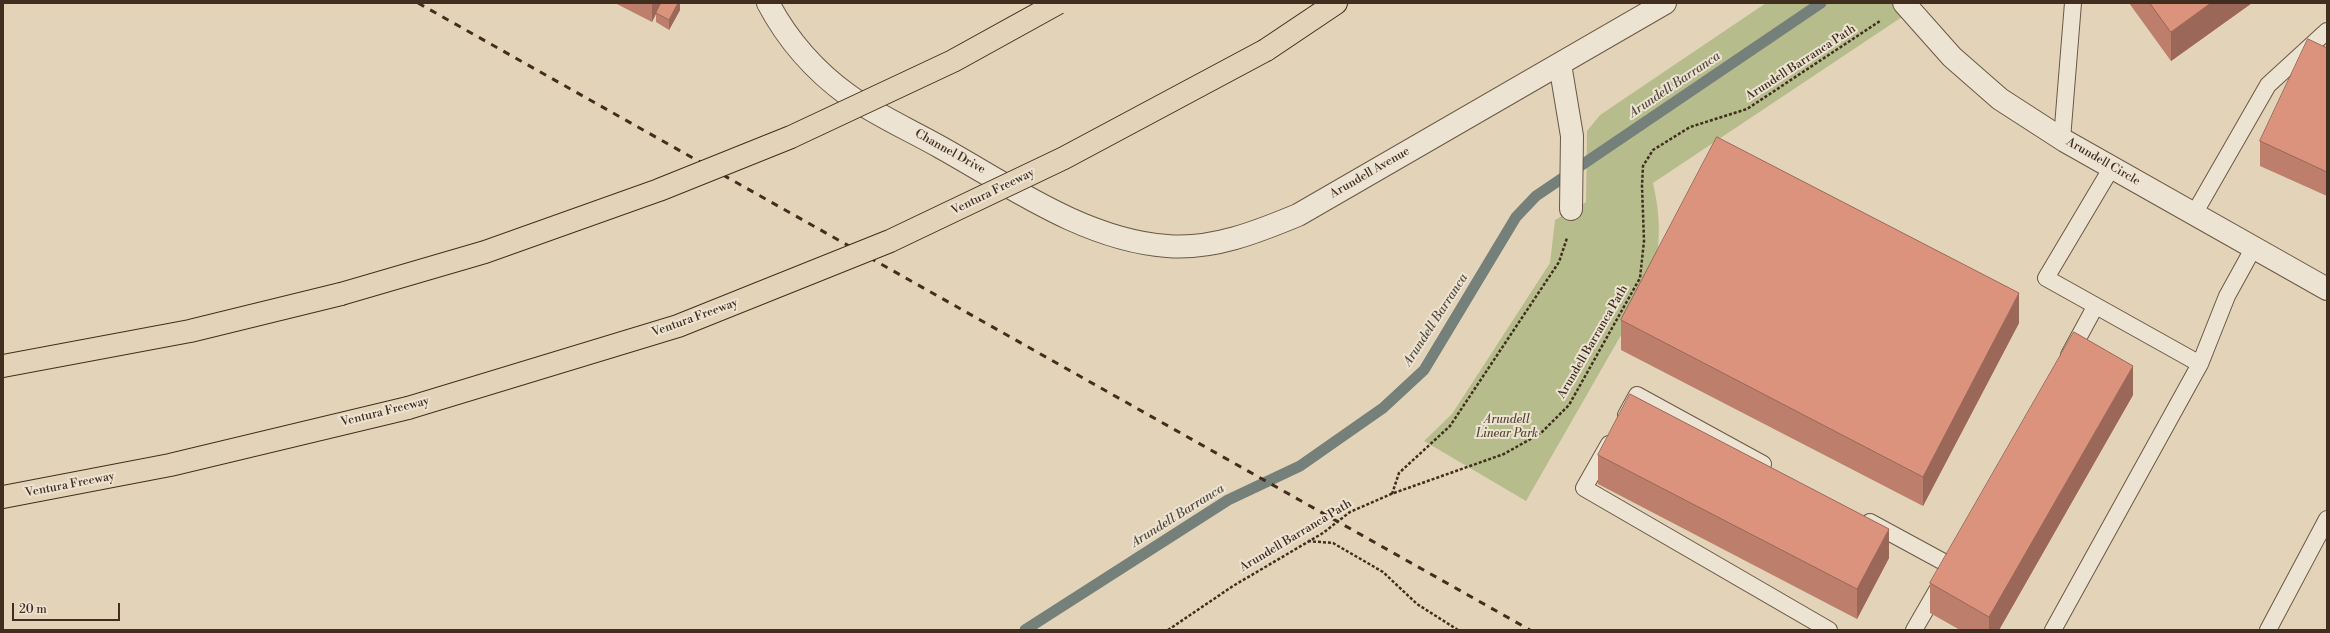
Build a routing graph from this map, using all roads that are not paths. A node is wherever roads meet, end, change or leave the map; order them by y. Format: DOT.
graph roads {
  1 [pos="768,3"];
  2 [pos="1058,3"];
  3 [pos="1336,3"];
  4 [pos="1665,3"];
  5 [pos="1904,3"];
  6 [pos="2073,3"];
  7 [pos="2327,32"];
  8 [pos="1560,64"];
  9 [pos="2062,139"];
  10 [pos="2112,168"];
  11 [pos="1571,209"];
  12 [pos="2194,214"];
  13 [pos="1168,246"];
  14 [pos="2254,248"];
  15 [pos="2327,289"];
  16 [pos="2095,307"];
  17 [pos="2200,364"];
  18 [pos="3,366"];
  19 [pos="2061,368"];
  20 [pos="1776,471"];
  21 [pos="3,497"];
  22 [pos="1853,513"];
  23 [pos="2327,519"];
  24 [pos="1966,538"];
  25 [pos="1951,566"];
  26 [pos="1829,630"];
  27 [pos="1914,630"];
  28 [pos="2053,630"];
  29 [pos="2268,630"];
  1 -- 13 [label="street, Channel Drive"];
  2 -- 18 [label="highway, bridge"];
  3 -- 21 [label="highway, Ventura Freeway, bridge"];
  4 -- 8 [label="street, Arundell Avenue"];
  5 -- 9 [label="street, Arundell Circle"];
  6 -- 9 [label="lane"];
  7 -- 12 [label="lane"];
  8 -- 11 [label="street"];
  8 -- 13 [label="street, Arundell Avenue"];
  9 -- 10 [label="street, Arundell Circle"];
  10 -- 12 [label="street, Arundell Circle"];
  10 -- 16 [label="lane"];
  12 -- 14 [label="street, Arundell Circle"];
  14 -- 15 [label="street, Arundell Circle"];
  14 -- 17 [label="lane"];
  16 -- 17 [label="lane"];
  16 -- 19 [label="lane"];
  17 -- 28 [label="lane"];
  20 -- 26 [label="lane"];
  22 -- 25 [label="lane"];
  23 -- 29 [label="lane"];
  24 -- 25 [label="lane"];
  25 -- 27 [label="lane"];
}
